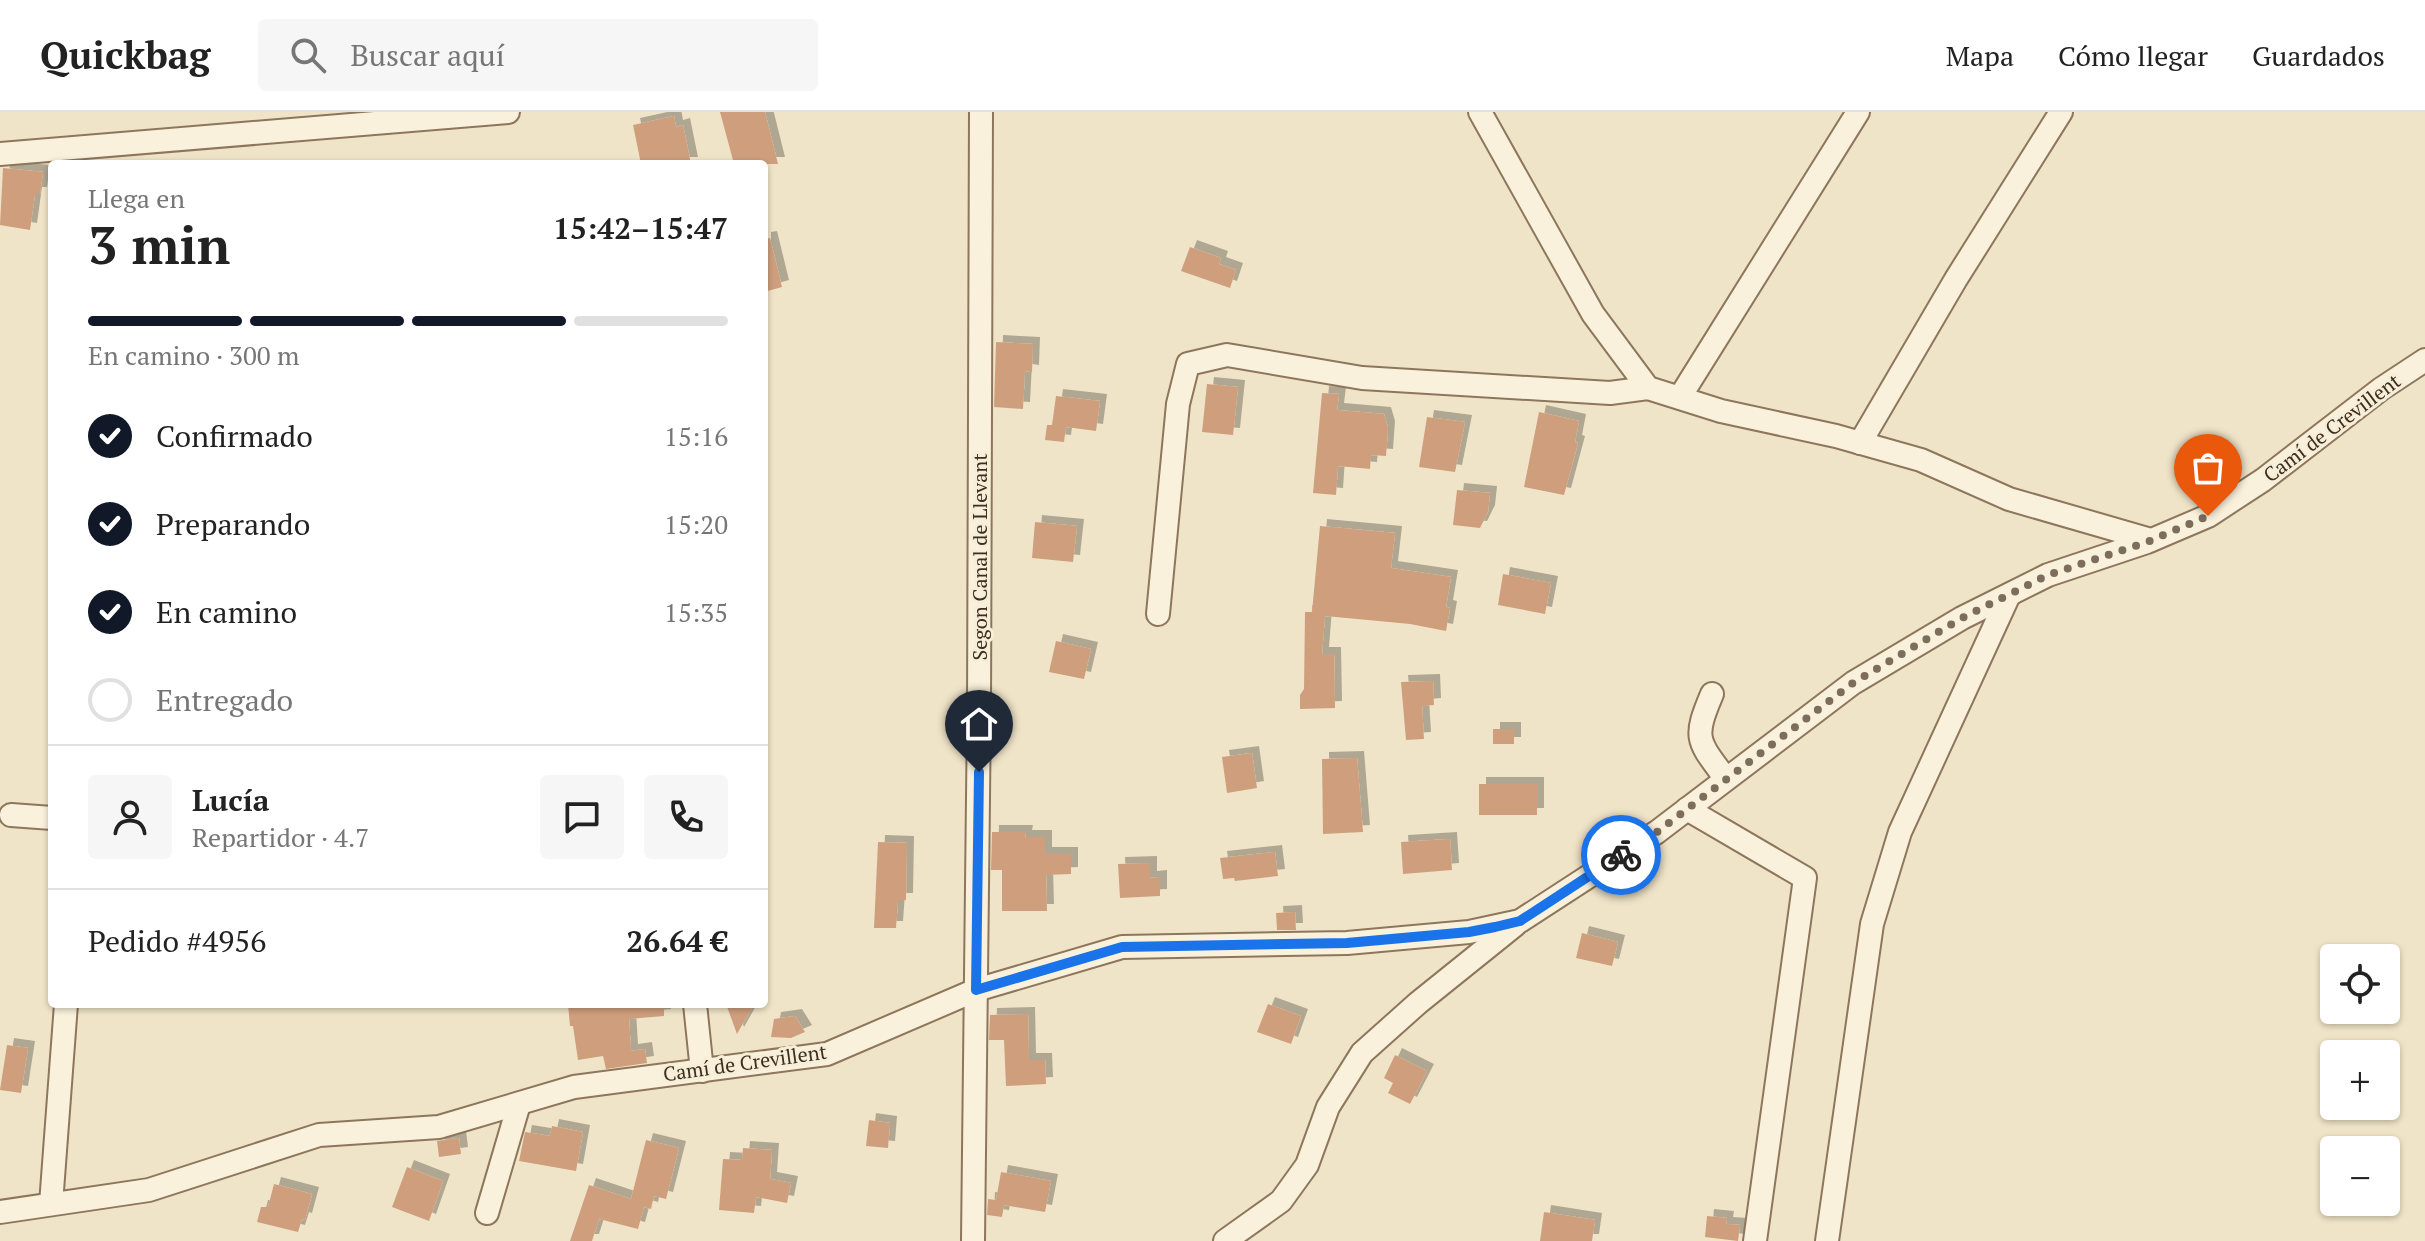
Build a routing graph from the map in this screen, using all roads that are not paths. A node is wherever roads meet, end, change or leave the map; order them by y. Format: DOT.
graph roads {
  1 [pos="252,112"];
  2 [pos="508,112"];
  3 [pos="981,112"];
  4 [pos="1480,112"];
  5 [pos="1858,112"];
  6 [pos="2061,112"];
  7 [pos="244,134"];
  8 [pos="0,154"];
  9 [pos="2425,360"];
  10 [pos="1648,388"];
  11 [pos="1680,397"];
  12 [pos="1860,443"];
  13 [pos="2151,540"];
  14 [pos="2009,595"];
  15 [pos="1158,614"];
  16 [pos="1712,694"];
  17 [pos="1726,779"];
  18 [pos="1687,809"];
  19 [pos="11,815"];
  20 [pos="48,818"];
  21 [pos="1520,921"];
  22 [pos="976,990"];
  23 [pos="66,1008"];
  24 [pos="695,1008"];
  25 [pos="702,1071"];
  26 [pos="519,1104"];
  27 [pos="51,1204"];
  28 [pos="0,1212"];
  29 [pos="487,1213"];
  30 [pos="973,1241"];
  31 [pos="1225,1241"];
  32 [pos="1755,1241"];
  33 [pos="1827,1241"];
  1 -- 7 [label="street"];
  2 -- 7 [label="street"];
  3 -- 22 [label="street, Segon Canal de Llevant"];
  4 -- 10 [label="street"];
  5 -- 11 [label="street"];
  6 -- 12 [label="street"];
  7 -- 8 [label="street"];
  9 -- 13 [label="street, Camí de Crevillent"];
  10 -- 11 [label="street"];
  10 -- 15 [label="street"];
  11 -- 12 [label="street"];
  12 -- 13 [label="street"];
  13 -- 14 [label="street, Camí de Crevillent"];
  14 -- 17 [label="street, Camí de Crevillent"];
  14 -- 33 [label="street"];
  16 -- 17 [label="street"];
  17 -- 18 [label="street, Camí de Crevillent"];
  18 -- 21 [label="street, Camí de Crevillent"];
  18 -- 32 [label="street"];
  19 -- 20 [label="street"];
  21 -- 22 [label="street, Camí de Crevillent"];
  21 -- 31 [label="street"];
  22 -- 25 [label="street, Camí de Crevillent"];
  22 -- 30 [label="street, Segon Canal de Llevant"];
  23 -- 27 [label="street"];
  24 -- 25 [label="street"];
  25 -- 26 [label="street, Camí de Crevillent"];
  26 -- 27 [label="street, Camí de Crevillent"];
  26 -- 29 [label="street"];
  27 -- 28 [label="street, Camí de Crevillent"];
}
